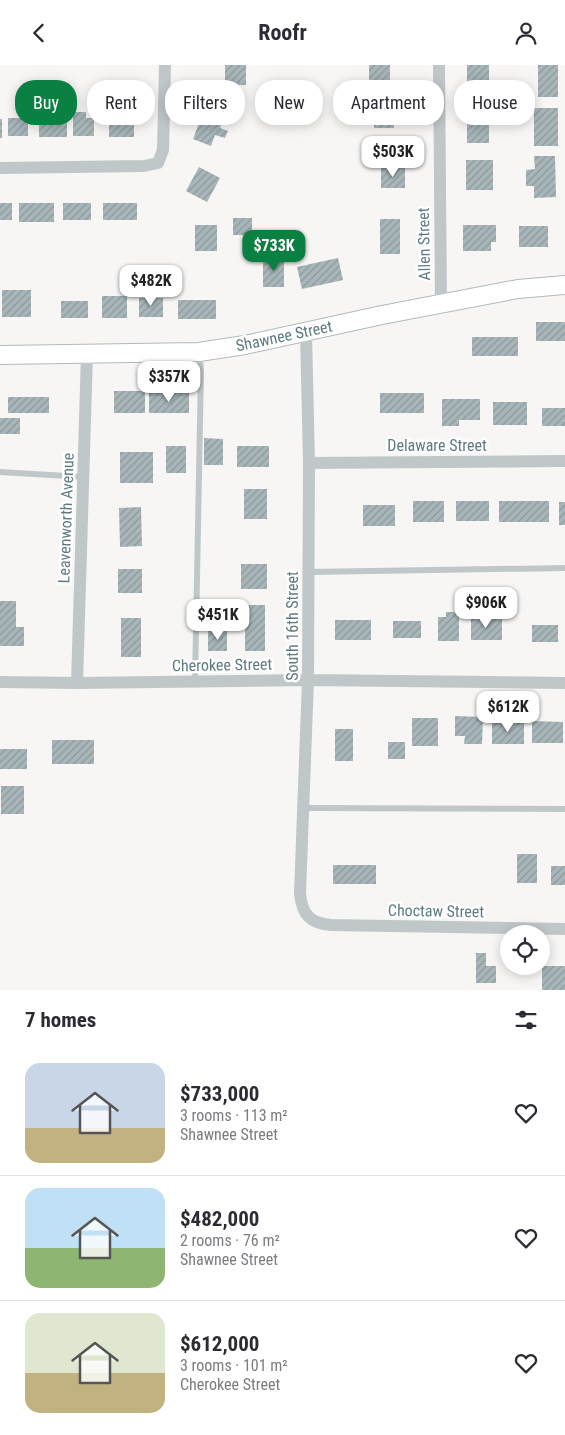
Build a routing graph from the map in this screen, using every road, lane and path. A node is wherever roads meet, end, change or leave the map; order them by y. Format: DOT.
graph roads {
  1 [pos="164,65"];
  2 [pos="439,65"];
  3 [pos="0,168"];
  4 [pos="565,285"];
  5 [pos="441,303"];
  6 [pos="306,333"];
  7 [pos="199,351"];
  8 [pos="0,355"];
  9 [pos="88,355"];
  10 [pos="565,461"];
  11 [pos="308,463"];
  12 [pos="0,472"];
  13 [pos="84,477"];
  14 [pos="565,568"];
  15 [pos="308,572"];
  16 [pos="308,680"];
  17 [pos="0,682"];
  18 [pos="195,682"];
  19 [pos="77,683"];
  20 [pos="565,683"];
  21 [pos="303,808"];
  22 [pos="565,809"];
  23 [pos="308,917"];
  24 [pos="565,929"];
  1 -- 3 [label="street"];
  2 -- 5 [label="street, Allen Street"];
  4 -- 5 [label="street, Shawnee Street"];
  5 -- 6 [label="street, Shawnee Street"];
  6 -- 7 [label="street, Shawnee Street"];
  6 -- 11 [label="street, South 16th Street"];
  7 -- 9 [label="street, Shawnee Street"];
  7 -- 18 [label="lane"];
  8 -- 9 [label="street, Shawnee Street"];
  9 -- 13 [label="street, Leavenworth Avenue"];
  10 -- 11 [label="street, Delaware Street"];
  11 -- 15 [label="street, South 16th Street"];
  12 -- 13 [label="lane"];
  13 -- 19 [label="street, Leavenworth Avenue"];
  14 -- 15 [label="lane"];
  15 -- 16 [label="street, South 16th Street"];
  16 -- 18 [label="street, Cherokee Street"];
  16 -- 20 [label="street, Cherokee Street"];
  16 -- 21 [label="street, South 16th Street"];
  17 -- 19 [label="street, Cherokee Street"];
  18 -- 19 [label="street, Cherokee Street"];
  21 -- 22 [label="lane"];
  21 -- 23 [label="street, South 16th Street"];
  23 -- 24 [label="street, Choctaw Street"];
}
